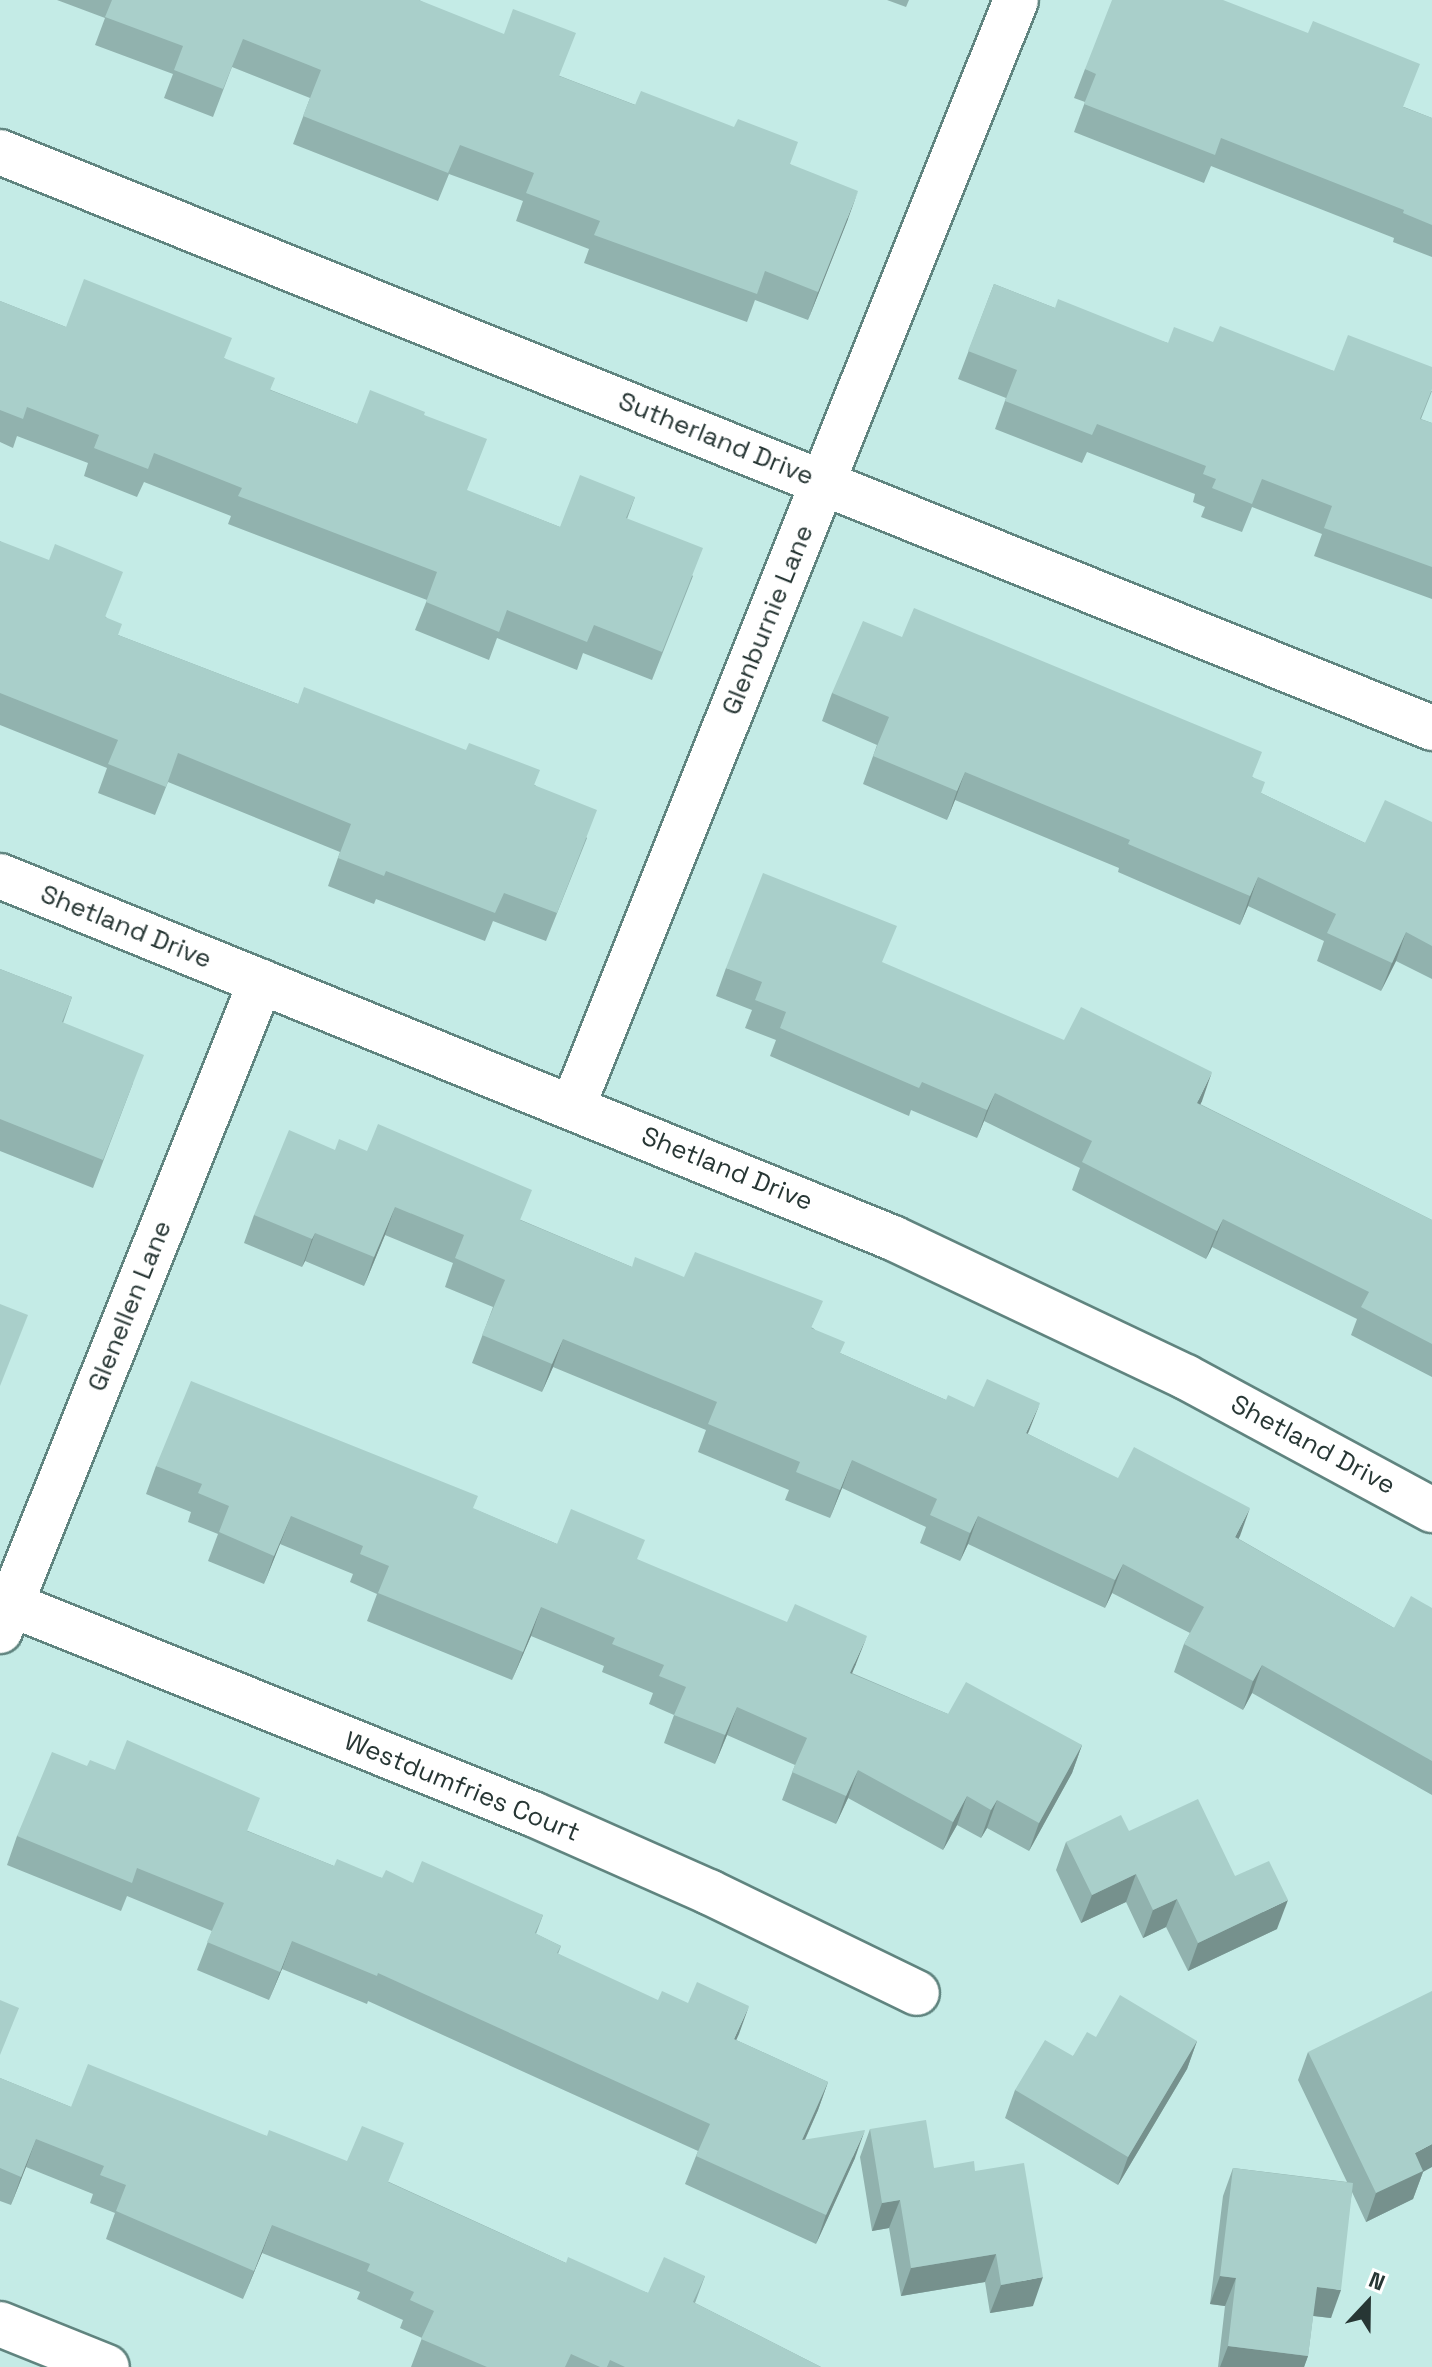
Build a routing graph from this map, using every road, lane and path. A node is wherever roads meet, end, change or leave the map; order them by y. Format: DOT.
graph roads {
  1 [pos="1016,0"];
  2 [pos="0,152"];
  3 [pos="823,482"];
  4 [pos="1432,728"];
  5 [pos="0,876"];
  6 [pos="261,981"];
  7 [pos="573,1106"];
  8 [pos="1432,1510"];
  9 [pos="4,1612"];
  10 [pos="917,1993"];
  11 [pos="0,2324"];
  12 [pos="97,2365"];
  1 -- 3 [label="street, Glenburnie Lane"];
  2 -- 3 [label="street, Sutherland Drive"];
  3 -- 4 [label="street, Sutherland Drive"];
  3 -- 7 [label="street, Glenburnie Lane"];
  5 -- 6 [label="street, Shetland Drive"];
  6 -- 7 [label="street, Shetland Drive"];
  6 -- 9 [label="street, Glenellen Lane"];
  7 -- 8 [label="street, Shetland Drive"];
  9 -- 10 [label="street, Westdumfries Court"];
  11 -- 12 [label="street"];
}
